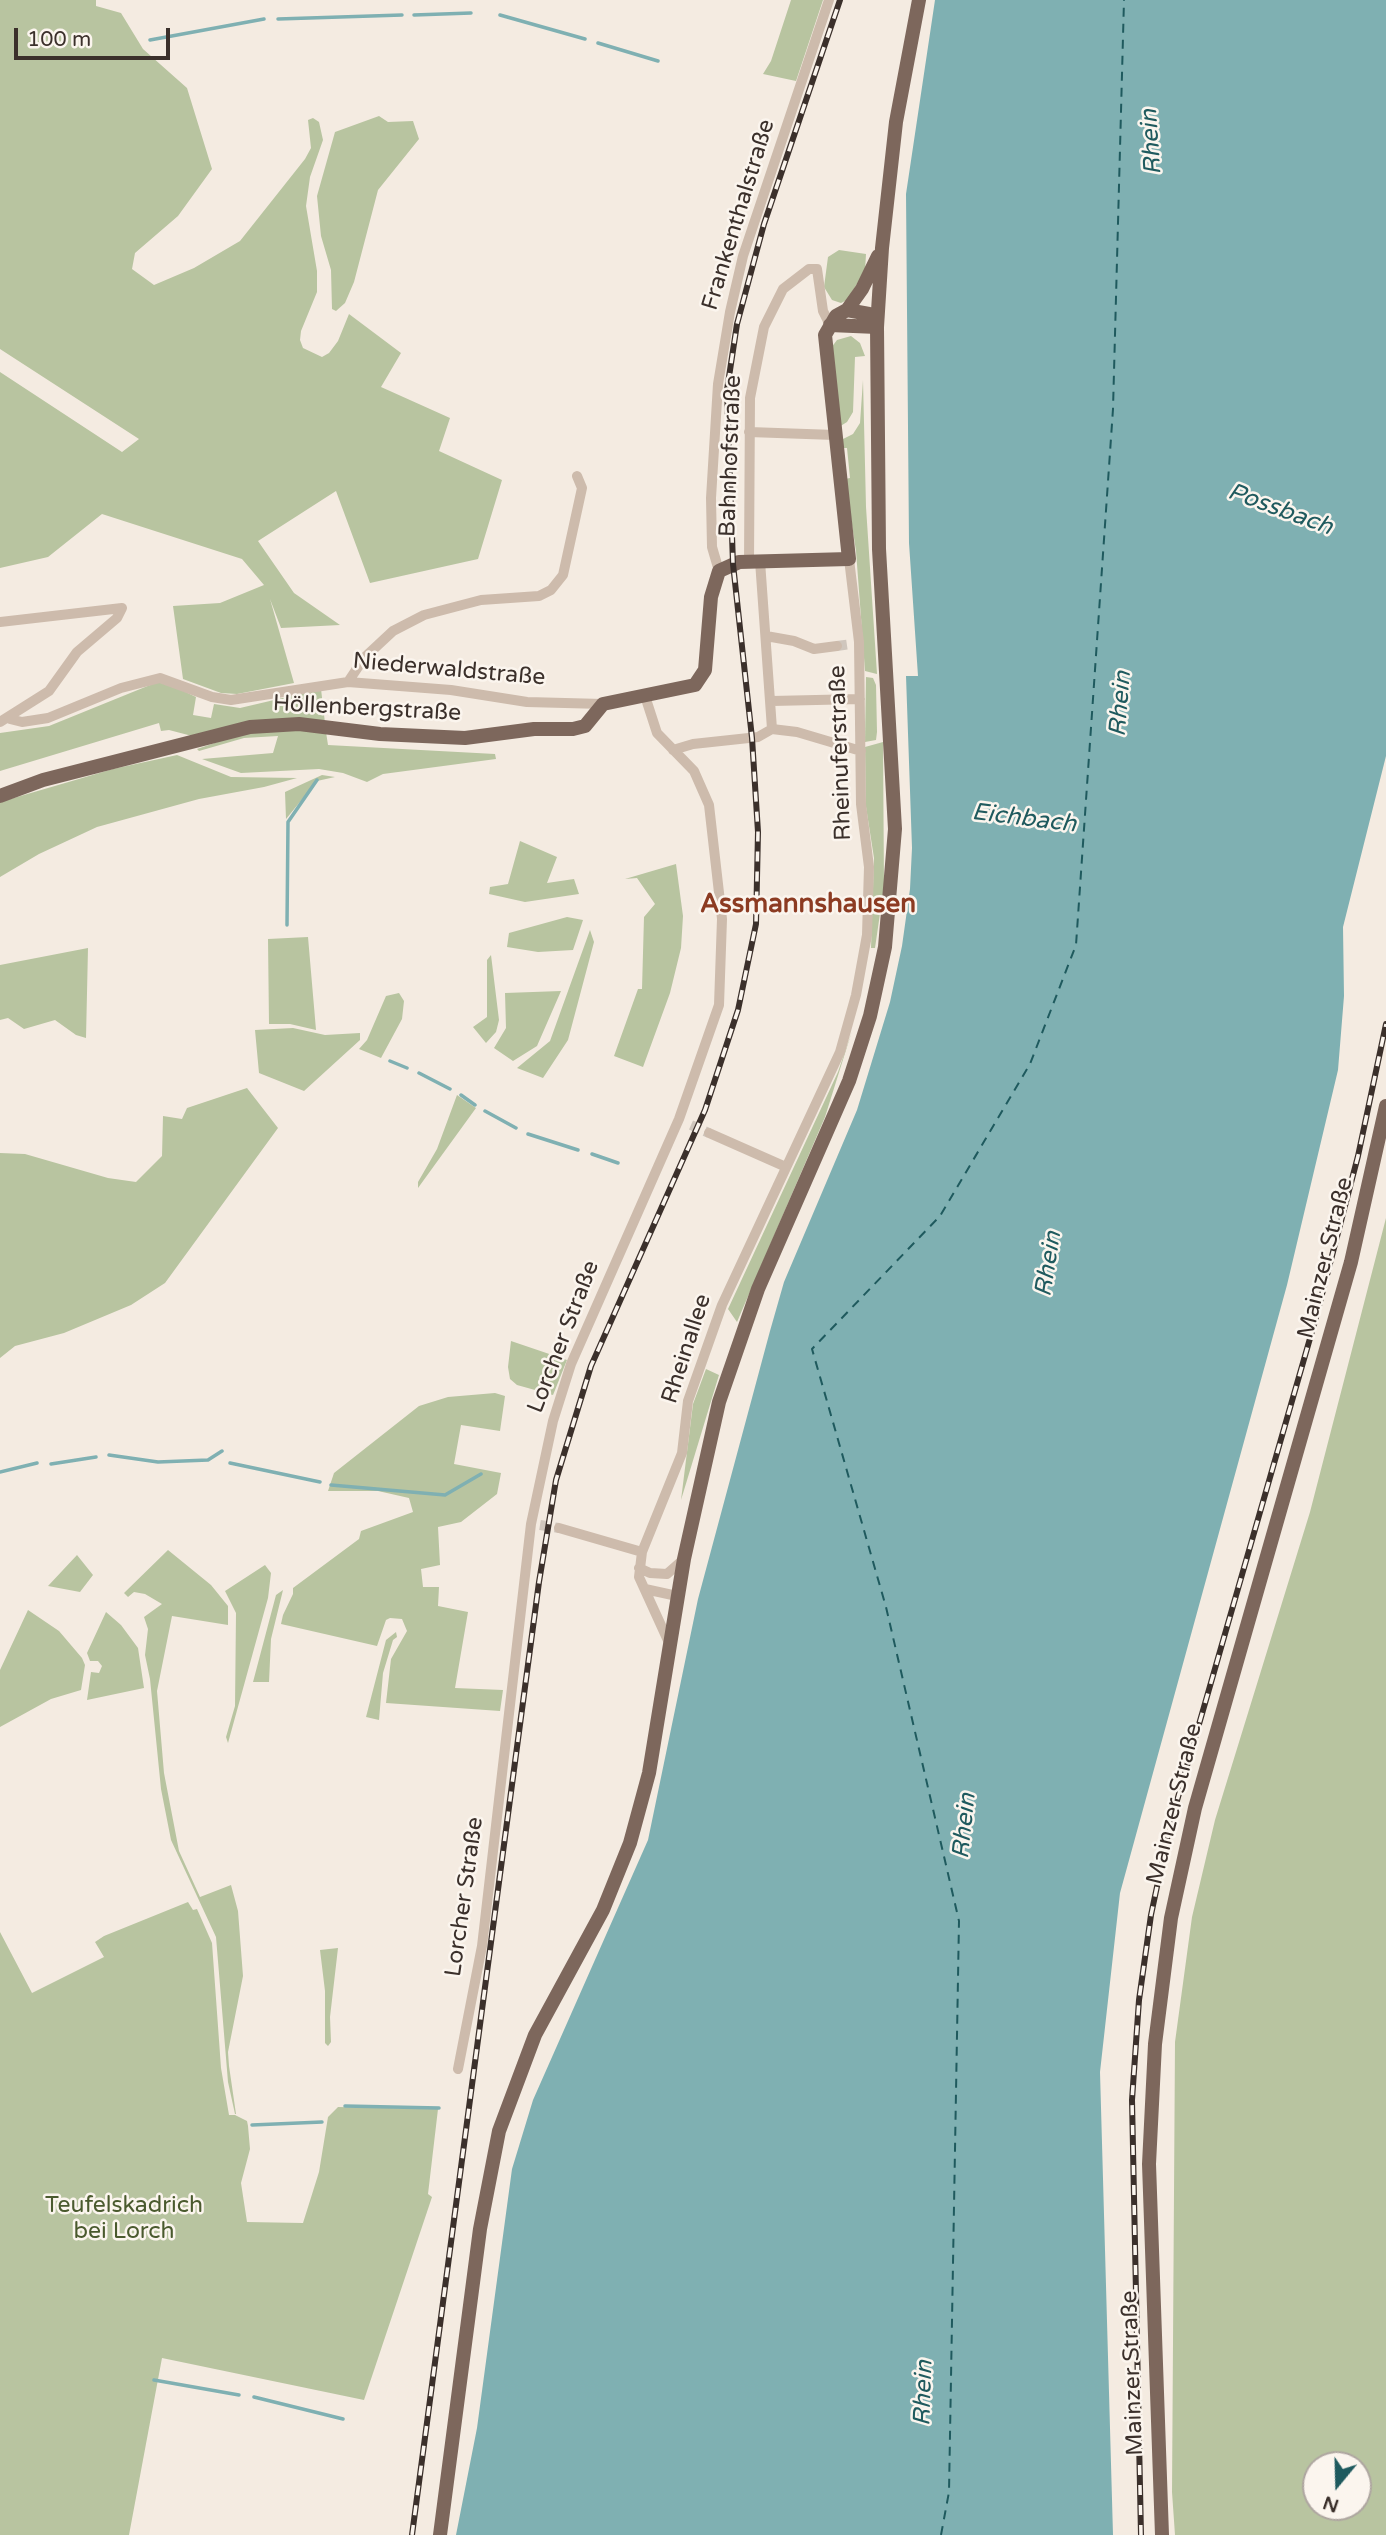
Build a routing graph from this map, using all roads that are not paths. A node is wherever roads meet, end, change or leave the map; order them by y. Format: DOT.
graph roads {
  1 [pos="829,0"];
  2 [pos="919,0"];
  3 [pos="881,248"];
  4 [pos="847,310"];
  5 [pos="830,325"];
  6 [pos="877,327"];
  7 [pos="749,432"];
  8 [pos="835,435"];
  9 [pos="577,477"];
  10 [pos="849,559"];
  11 [pos="754,561"];
  12 [pos="719,572"];
  13 [pos="0,622"];
  14 [pos="766,636"];
  15 [pos="837,646"];
  16 [pos="348,682"];
  17 [pos="645,696"];
  18 [pos="860,699"];
  19 [pos="772,701"];
  20 [pos="603,704"];
  21 [pos="5,720"];
  22 [pos="772,729"];
  23 [pos="673,750"];
  24 [pos="861,751"];
  25 [pos="0,796"];
  26 [pos="1386,1106"];
  27 [pos="679,1119"];
  28 [pos="691,1125"];
  29 [pos="709,1133"];
  30 [pos="786,1167"];
  31 [pos="559,1528"];
  32 [pos="642,1552"];
  33 [pos="684,1559"];
  34 [pos="639,1568"];
  35 [pos="645,1589"];
  36 [pos="677,1596"];
  37 [pos="670,1646"];
  38 [pos="458,2069"];
  39 [pos="440,2535"];
  40 [pos="1161,2535"];
  1 -- 12 [label="street, Frankenthalstraße"];
  2 -- 3 [label="main road"];
  3 -- 4 [label="main road"];
  3 -- 6 [label="main road"];
  4 -- 5 [label="main road"];
  4 -- 6 [label="main road"];
  5 -- 6 [label="main road"];
  5 -- 7 [label="street, Bahnhofstraße"];
  5 -- 8 [label="main road, Rheinuferstraße"];
  6 -- 33 [label="main road"];
  7 -- 8 [label="street"];
  7 -- 11 [label="street, Bahnhofstraße"];
  8 -- 10 [label="main road, Rheinuferstraße"];
  9 -- 16 [label="street"];
  10 -- 11 [label="main road"];
  10 -- 18 [label="street, Rheinuferstraße"];
  11 -- 12 [label="main road"];
  11 -- 14 [label="street, Bahnhofstraße"];
  12 -- 17 [label="main road"];
  13 -- 21 [label="street"];
  14 -- 15 [label="street"];
  14 -- 19 [label="street, Bahnhofstraße"];
  16 -- 20 [label="street, Niederwaldstraße"];
  16 -- 21 [label="street, Niederwaldstraße"];
  17 -- 20 [label="main road"];
  17 -- 23 [label="street, Lorcher Straße"];
  18 -- 19 [label="street"];
  18 -- 24 [label="street, Rheinuferstraße"];
  19 -- 22 [label="street, Bahnhofstraße"];
  20 -- 25 [label="main road, Höllenbergstraße"];
  22 -- 23 [label="street"];
  22 -- 24 [label="street"];
  23 -- 27 [label="street, Lorcher Straße"];
  24 -- 30 [label="street, Rheinuferstraße"];
  26 -- 40 [label="main road, Mainzer Straße"];
  27 -- 28 [label="street"];
  27 -- 38 [label="street, Lorcher Straße"];
  29 -- 30 [label="street"];
  30 -- 32 [label="street, Rheinallee"];
  31 -- 32 [label="street"];
  32 -- 34 [label="street, Rheinallee"];
  33 -- 34 [label="street"];
  33 -- 36 [label="main road"];
  34 -- 35 [label="street, Rheinallee"];
  35 -- 36 [label="street"];
  35 -- 37 [label="street, Rheinallee"];
  36 -- 37 [label="main road"];
  37 -- 39 [label="main road"];
}
